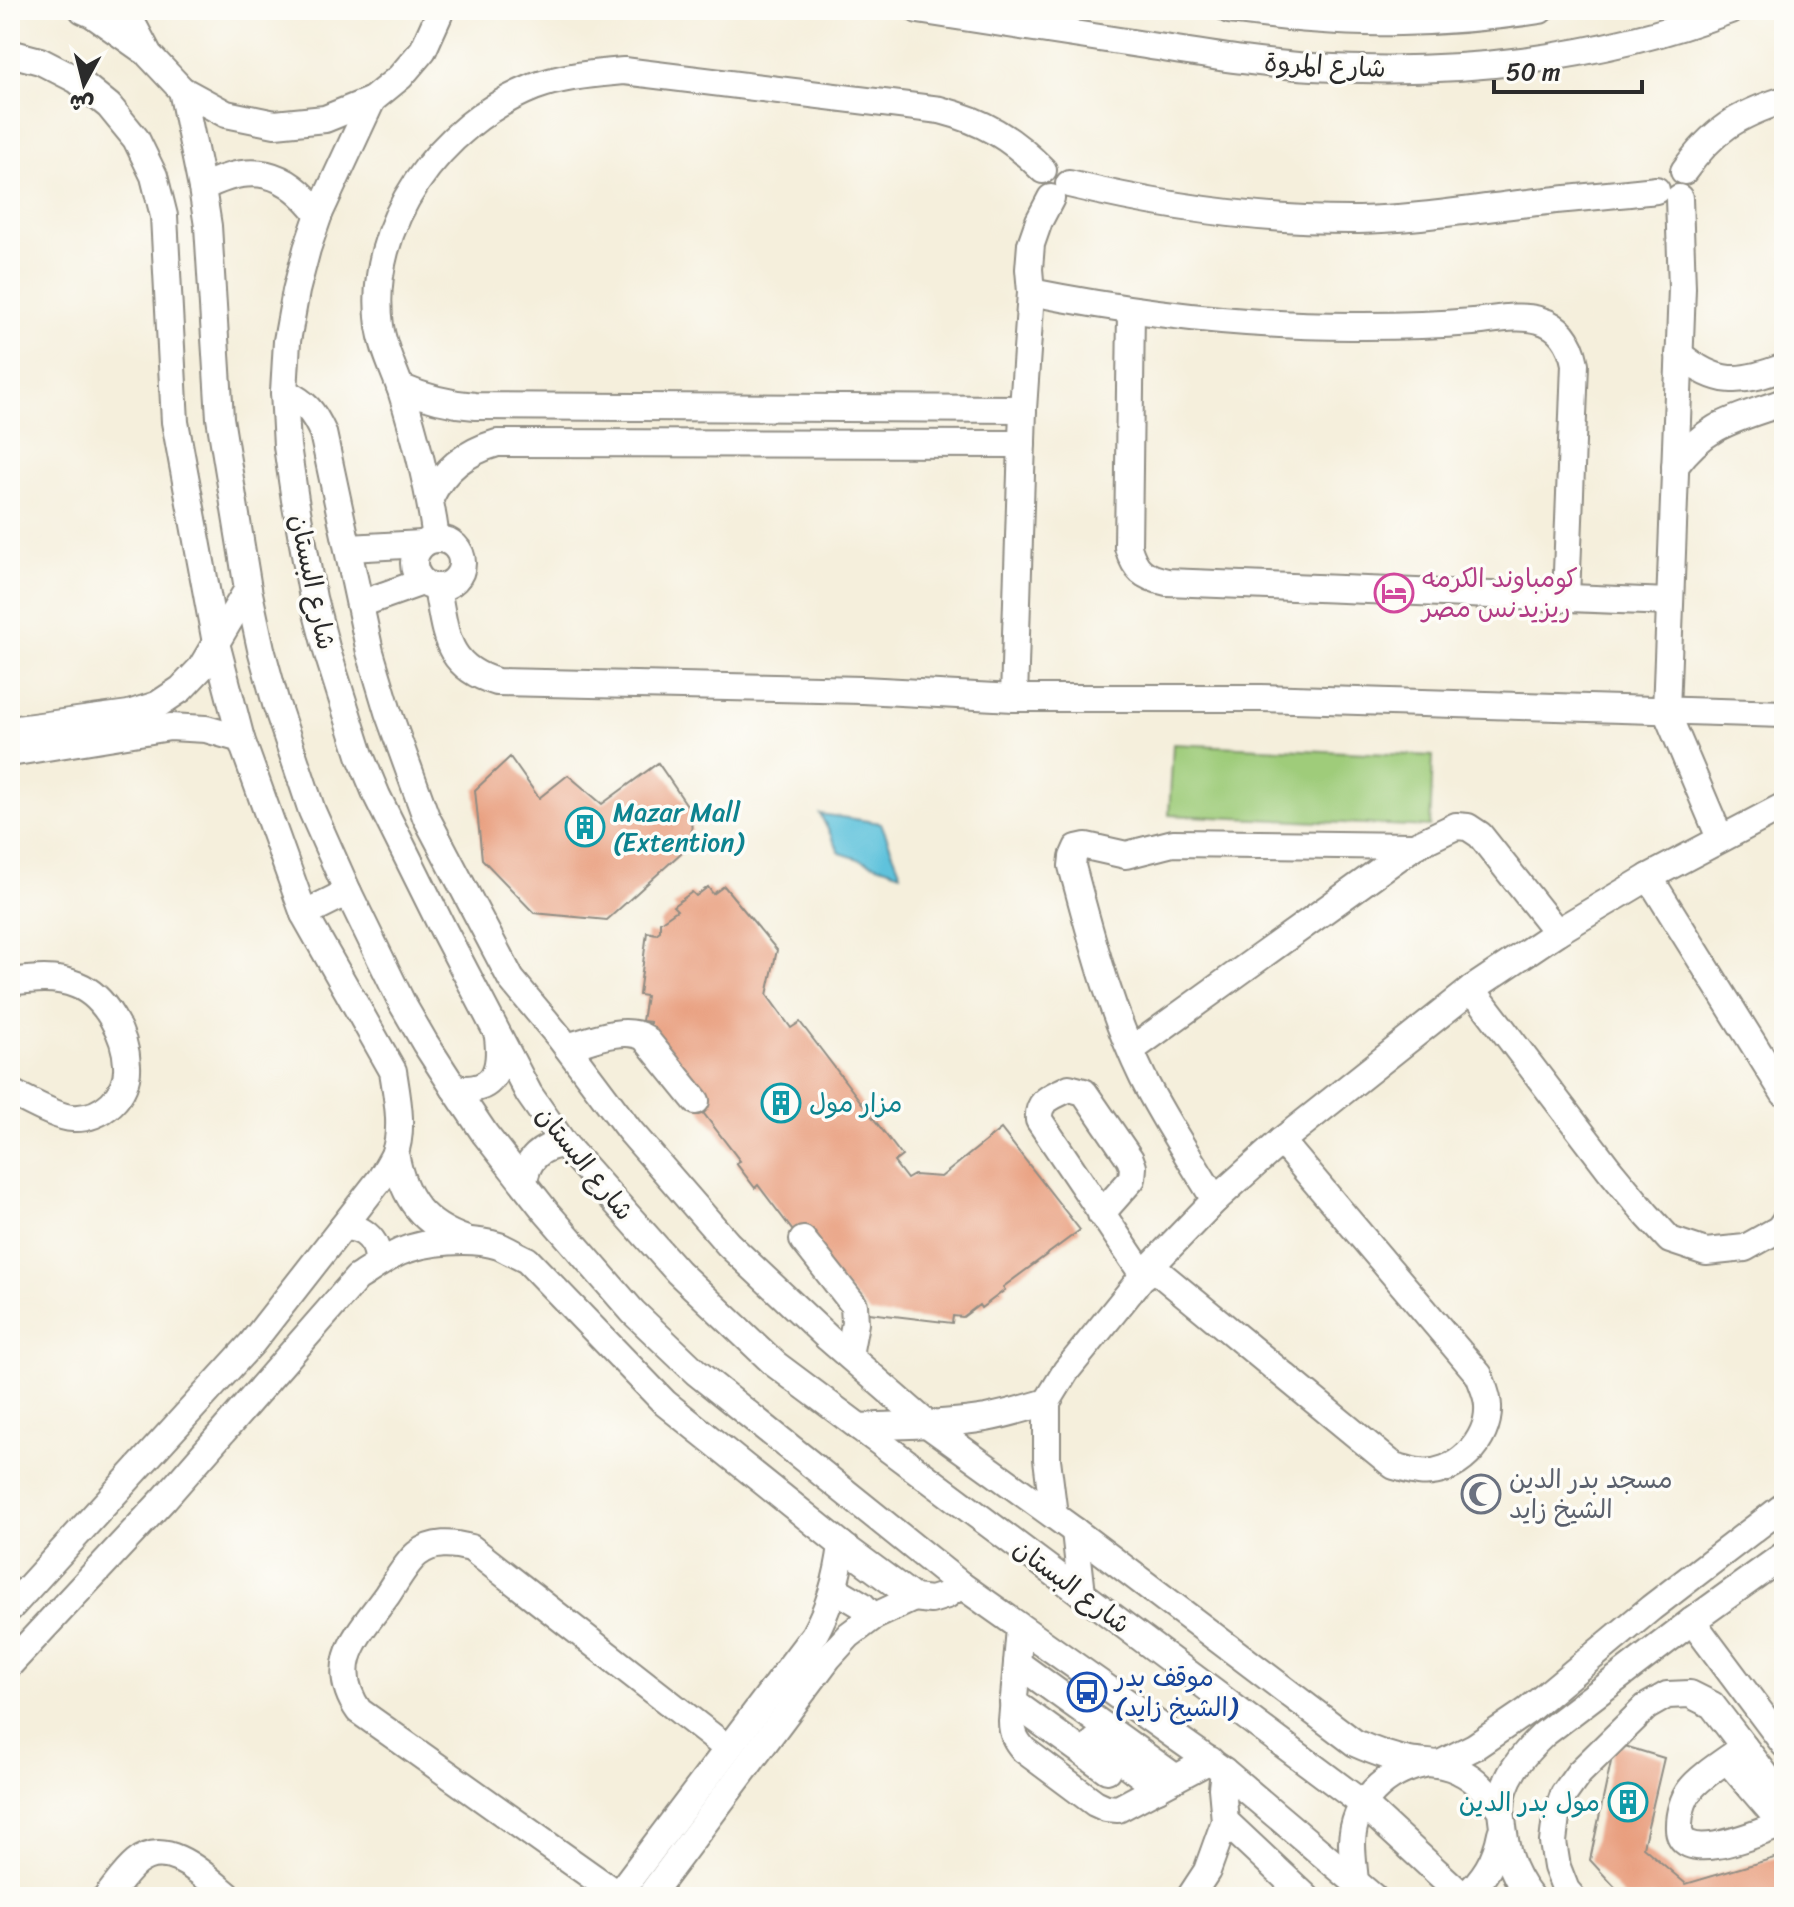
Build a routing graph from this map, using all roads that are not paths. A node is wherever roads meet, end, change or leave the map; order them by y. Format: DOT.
graph roads {
  1 [pos="83,10"];
  2 [pos="127,10"];
  3 [pos="441,10"];
  4 [pos="918,10"];
  5 [pos="1229,10"];
  6 [pos="1540,10"];
  7 [pos="1730,10"];
  8 [pos="10,53"];
  9 [pos="149,55"];
  10 [pos="182,90"];
  11 [pos="372,100"];
  12 [pos="1784,100"];
  13 [pos="202,188"];
  14 [pos="1060,191"];
  15 [pos="1668,194"];
  16 [pos="319,214"];
  17 [pos="1031,292"];
  18 [pos="212,301"];
  19 [pos="169,302"];
  20 [pos="1131,310"];
  21 [pos="1679,354"];
  22 [pos="1784,367"];
  23 [pos="400,387"];
  24 [pos="284,392"];
  25 [pos="1784,402"];
  26 [pos="724,407"];
  27 [pos="1023,409"];
  28 [pos="721,443"];
  29 [pos="1022,444"];
  30 [pos="1675,466"];
  31 [pos="430,498"];
  32 [pos="429,541"];
  33 [pos="349,548"];
  34 [pos="430,585"];
  35 [pos="248,589"];
  36 [pos="1566,598"];
  37 [pos="1669,602"];
  38 [pos="360,604"];
  39 [pos="216,643"];
  40 [pos="370,652"];
  41 [pos="343,698"];
  42 [pos="1014,698"];
  43 [pos="1666,711"];
  44 [pos="1784,714"];
  45 [pos="10,730"];
  46 [pos="241,739"];
  47 [pos="10,753"];
  48 [pos="1784,806"];
  49 [pos="1720,838"];
  50 [pos="1414,846"];
  51 [pos="1649,877"];
  52 [pos="348,892"];
  53 [pos="304,914"];
  54 [pos="1557,932"];
  55 [pos="10,982"];
  56 [pos="1472,989"];
  57 [pos="498,1033"];
  58 [pos="567,1047"];
  59 [pos="1131,1050"];
  60 [pos="454,1088"];
  61 [pos="10,1092"];
  62 [pos="1784,1093"];
  63 [pos="696,1101"];
  64 [pos="1281,1141"];
  65 [pos="564,1144"];
  66 [pos="395,1153"];
  67 [pos="524,1183"];
  68 [pos="1215,1200"];
  69 [pos="1101,1214"];
  70 [pos="1784,1222"];
  71 [pos="343,1227"];
  72 [pos="803,1240"];
  73 [pos="470,1241"];
  74 [pos="378,1264"];
  75 [pos="1148,1271"];
  76 [pos="607,1281"];
  77 [pos="576,1309"];
  78 [pos="849,1355"];
  79 [pos="1047,1402"];
  80 [pos="927,1424"];
  81 [pos="859,1427"];
  82 [pos="120,1488"];
  83 [pos="1054,1515"];
  84 [pos="148,1516"];
  85 [pos="1780,1516"];
  86 [pos="1075,1531"];
  87 [pos="842,1545"];
  88 [pos="1784,1555"];
  89 [pos="961,1585"];
  90 [pos="835,1589"];
  91 [pos="1082,1594"];
  92 [pos="914,1598"];
  93 [pos="10,1608"];
  94 [pos="873,1617"];
  95 [pos="1692,1621"];
  96 [pos="1020,1628"];
  97 [pos="10,1664"];
  98 [pos="1014,1692"];
  99 [pos="1486,1739"];
  100 [pos="1784,1744"];
  101 [pos="727,1748"];
  102 [pos="1736,1753"];
  103 [pos="1434,1764"];
  104 [pos="1217,1765"];
  105 [pos="1514,1767"];
  106 [pos="1151,1792"];
  107 [pos="1363,1804"];
  108 [pos="1783,1816"];
  109 [pos="1502,1817"];
  110 [pos="1225,1821"];
  111 [pos="1364,1889"];
  112 [pos="1566,1895"];
  113 [pos="618,1896"];
  114 [pos="107,1897"];
  115 [pos="230,1897"];
  116 [pos="649,1897"];
  117 [pos="1190,1897"];
  118 [pos="1306,1897"];
  119 [pos="1464,1897"];
  120 [pos="1530,1897"];
  1 -- 9 [label="street"];
  2 -- 9 [label="street"];
  3 -- 11 [label="street"];
  4 -- 7 [label="street, شارع المروة"];
  5 -- 6 [label="street, شارع المروة"];
  8 -- 19 [label="street"];
  9 -- 10 [label="street"];
  10 -- 11 [label="street"];
  10 -- 13 [label="street"];
  11 -- 16 [label="street, شارع البستان"];
  12 -- 15 [label="street"];
  13 -- 16 [label="street"];
  13 -- 18 [label="street"];
  14 -- 15 [label="street"];
  14 -- 17 [label="street"];
  14 -- 23 [label="street"];
  15 -- 21 [label="street"];
  16 -- 24 [label="street, شارع البستان"];
  17 -- 20 [label="street"];
  17 -- 27 [label="street"];
  18 -- 19 [label="street"];
  18 -- 35 [label="street"];
  19 -- 39 [label="street"];
  20 -- 36 [label="street"];
  20 -- 36 [label="street"];
  21 -- 22 [label="street"];
  21 -- 30 [label="street"];
  23 -- 26 [label="street"];
  23 -- 31 [label="street"];
  24 -- 33 [label="street"];
  24 -- 41 [label="street, شارع البستان"];
  25 -- 30 [label="street"];
  26 -- 27 [label="street"];
  26 -- 28 [label="street"];
  27 -- 29 [label="street"];
  28 -- 29 [label="street"];
  28 -- 31 [label="street"];
  29 -- 42 [label="street"];
  30 -- 37 [label="street"];
  31 -- 32 [label="street"];
  32 -- 33 [label="street"];
  32 -- 34 [label="street"];
  32 -- 34 [label="street"];
  33 -- 38 [label="street"];
  34 -- 38 [label="street"];
  34 -- 42 [label="street"];
  35 -- 39 [label="street"];
  35 -- 52 [label="street"];
  36 -- 37 [label="street"];
  37 -- 43 [label="street"];
  38 -- 40 [label="street"];
  39 -- 45 [label="street"];
  39 -- 46 [label="street"];
  40 -- 41 [label="street"];
  40 -- 58 [label="street"];
  41 -- 57 [label="street, شارع البستان"];
  42 -- 43 [label="street"];
  43 -- 44 [label="street"];
  43 -- 49 [label="street"];
  46 -- 47 [label="street"];
  46 -- 53 [label="street"];
  48 -- 49 [label="street"];
  49 -- 51 [label="street"];
  50 -- 54 [label="street"];
  50 -- 59 [label="street"];
  50 -- 59 [label="street"];
  51 -- 54 [label="street"];
  51 -- 62 [label="street"];
  52 -- 53 [label="street"];
  52 -- 60 [label="street"];
  53 -- 66 [label="street"];
  54 -- 56 [label="street"];
  55 -- 61 [label="street"];
  56 -- 64 [label="street"];
  56 -- 70 [label="street"];
  57 -- 60 [label="street"];
  57 -- 65 [label="street, شارع البستان"];
  58 -- 63 [label="street"];
  58 -- 78 [label="street"];
  59 -- 68 [label="street"];
  60 -- 67 [label="street"];
  64 -- 68 [label="street"];
  64 -- 75 [label="street"];
  65 -- 67 [label="street"];
  65 -- 81 [label="street, شارع البستان"];
  66 -- 71 [label="street"];
  66 -- 73 [label="street"];
  67 -- 76 [label="street"];
  68 -- 75 [label="street"];
  69 -- 75 [label="street"];
  71 -- 74 [label="street"];
  71 -- 82 [label="street"];
  72 -- 78 [label="street"];
  73 -- 74 [label="street"];
  73 -- 77 [label="street"];
  74 -- 84 [label="street"];
  75 -- 79 [label="street"];
  76 -- 77 [label="street"];
  76 -- 89 [label="street"];
  77 -- 87 [label="street"];
  78 -- 80 [label="street"];
  79 -- 80 [label="street"];
  79 -- 83 [label="street"];
  80 -- 81 [label="street"];
  80 -- 83 [label="street"];
  81 -- 91 [label="street, شارع البستان"];
  82 -- 84 [label="street"];
  82 -- 93 [label="street"];
  83 -- 86 [label="street"];
  84 -- 97 [label="street"];
  85 -- 99 [label="street"];
  86 -- 91 [label="street"];
  86 -- 103 [label="street"];
  87 -- 90 [label="street"];
  87 -- 92 [label="street"];
  88 -- 95 [label="street"];
  89 -- 92 [label="street"];
  89 -- 96 [label="street"];
  90 -- 94 [label="street"];
  90 -- 101 [label="street"];
  91 -- 107 [label="street, شارع البستان"];
  92 -- 94 [label="street"];
  94 -- 116 [label="street"];
  95 -- 100 [label="street"];
  95 -- 105 [label="street"];
  96 -- 98 [label="street"];
  96 -- 104 [label="street"];
  98 -- 106 [label="street"];
  98 -- 106 [label="street"];
  99 -- 103 [label="street"];
  99 -- 105 [label="street"];
  101 -- 113 [label="street"];
  101 -- 113 [label="street"];
  102 -- 108 [label="street"];
  102 -- 108 [label="street"];
  102 -- 112 [label="street"];
  103 -- 107 [label="street"];
  103 -- 109 [label="street"];
  104 -- 106 [label="street"];
  104 -- 110 [label="street"];
  104 -- 111 [label="street"];
  105 -- 109 [label="street"];
  107 -- 111 [label="street"];
  107 -- 119 [label="street, شارع البستان"];
  109 -- 119 [label="street"];
  109 -- 120 [label="street"];
  110 -- 117 [label="street"];
  110 -- 118 [label="street"];
  114 -- 115 [label="street"];
}
